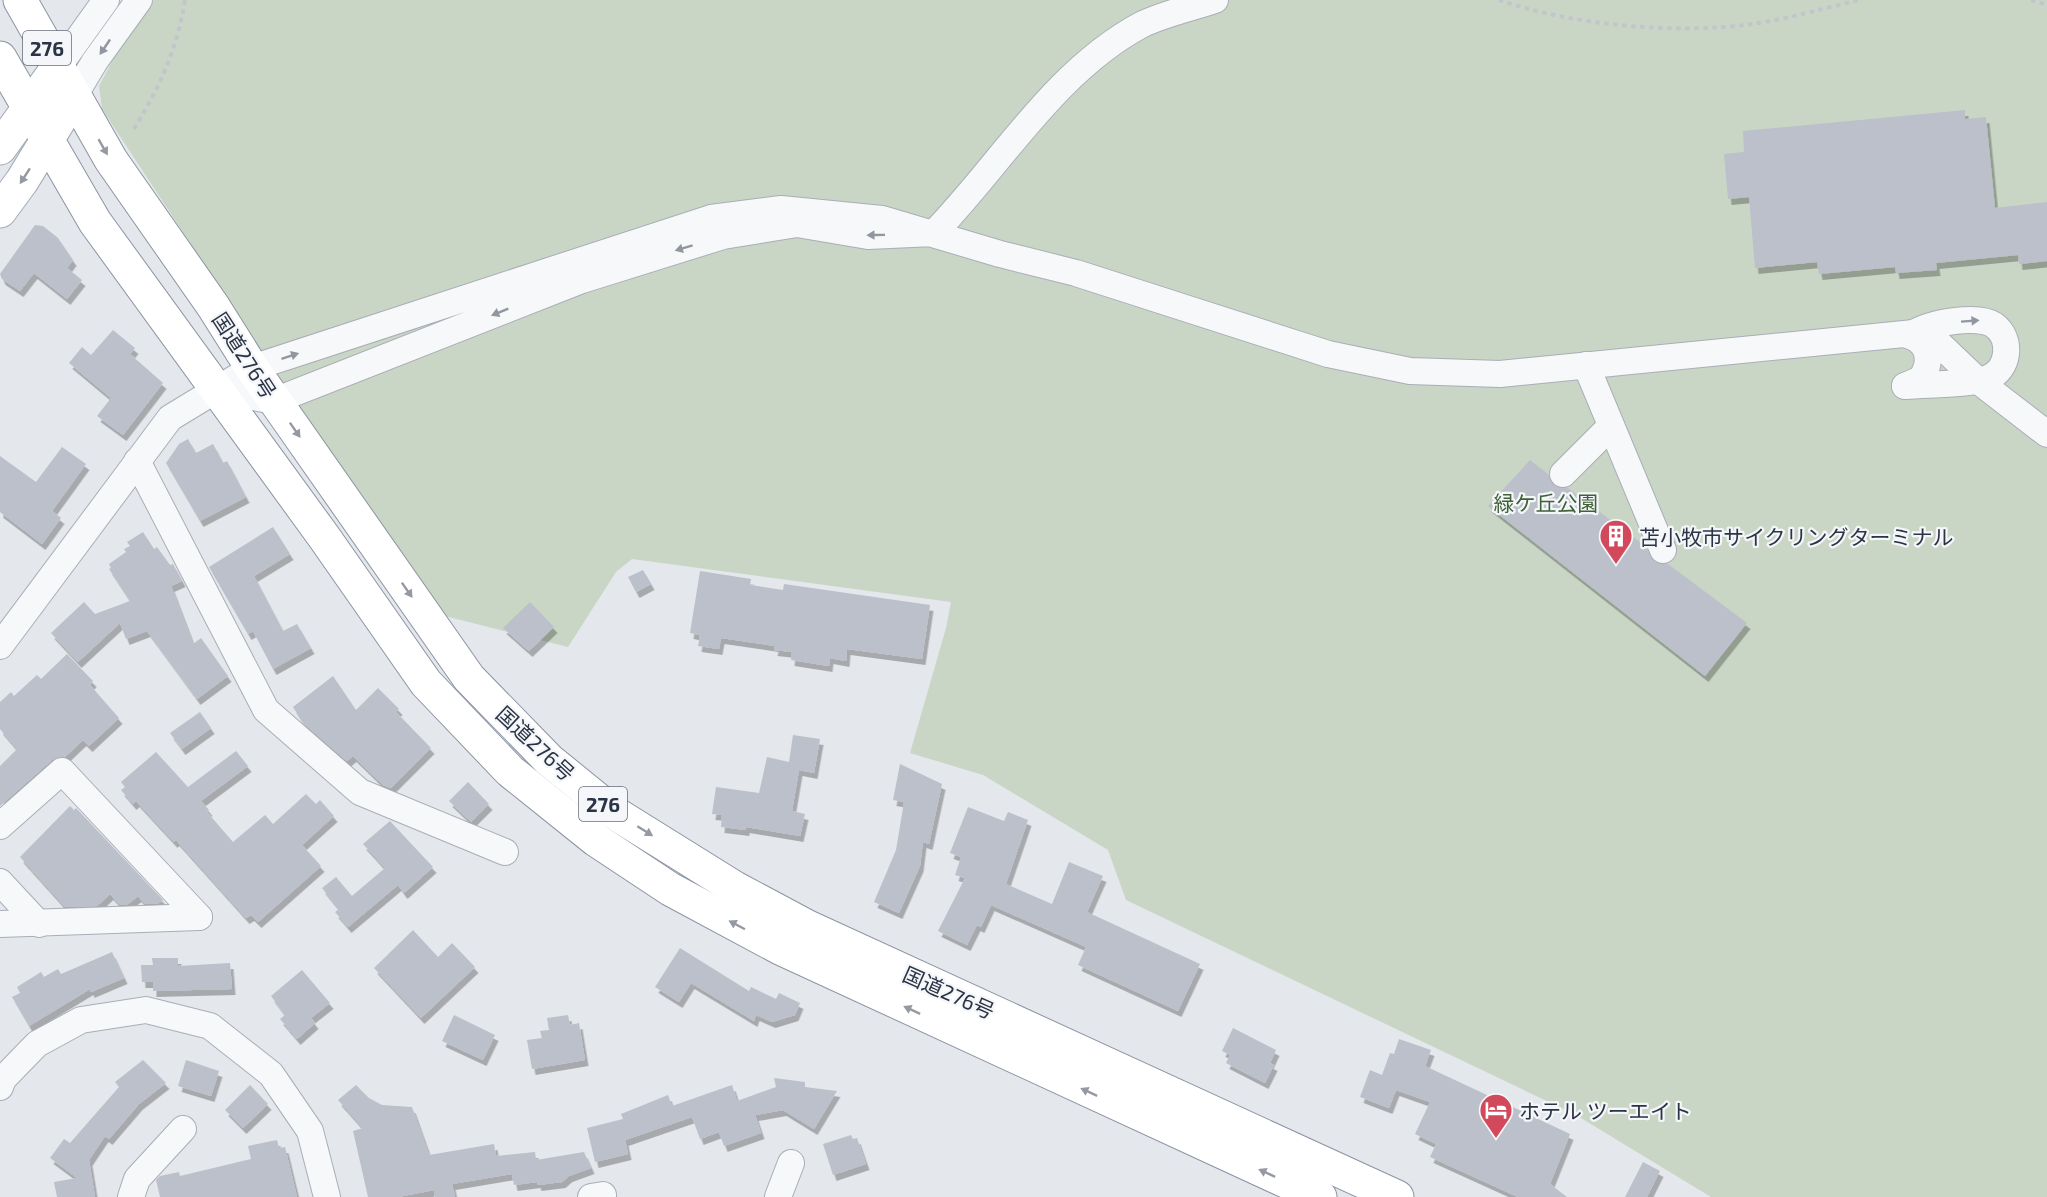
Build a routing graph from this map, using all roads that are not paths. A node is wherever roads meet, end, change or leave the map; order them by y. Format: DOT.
graph roads {
  1 [pos="20,0"];
  2 [pos="106,0"];
  3 [pos="139,0"];
  4 [pos="1215,0"];
  5 [pos="0,58"];
  6 [pos="58,67"];
  7 [pos="74,96"];
  8 [pos="29,108"];
  9 [pos="47,140"];
  10 [pos="0,148"];
  11 [pos="0,211"];
  12 [pos="934,233"];
  13 [pos="1907,334"];
  14 [pos="1586,365"];
  15 [pos="252,368"];
  16 [pos="1977,381"];
  17 [pos="216,390"];
  18 [pos="274,401"];
  19 [pos="1611,426"];
  20 [pos="2047,434"];
  21 [pos="137,461"];
  22 [pos="1563,474"];
  23 [pos="1663,550"];
  24 [pos="0,646"];
  25 [pos="0,826"];
  26 [pos="505,852"];
  27 [pos="0,882"];
  28 [pos="0,924"];
  29 [pos="39,924"];
  30 [pos="0,1087"];
  31 [pos="183,1129"];
  32 [pos="791,1164"];
  33 [pos="131,1197"];
  34 [pos="327,1197"];
  35 [pos="778,1197"];
  36 [pos="1320,1197"];
  37 [pos="1397,1197"];
  1 -- 6 [label="main road, 国道276号 / 276"];
  2 -- 6 [label="street"];
  3 -- 7 [label="street, one-way"];
  4 -- 12 [label="street"];
  5 -- 8 [label="main road, 国道276号 / 276"];
  6 -- 7 [label="main road, 国道276号 / 276"];
  6 -- 8 [label="main road"];
  7 -- 9 [label="main road"];
  7 -- 15 [label="main road, 国道276号 / 276, one-way"];
  8 -- 9 [label="main road, 国道276号 / 276"];
  8 -- 10 [label="main road"];
  9 -- 11 [label="main road, one-way"];
  9 -- 17 [label="main road, 国道276号 / 276"];
  12 -- 14 [label="street"];
  15 -- 12 [label="street, one-way"];
  12 -- 18 [label="street, one-way"];
  13 -- 14 [label="street"];
  13 -- 16 [label="street"];
  13 -- 16 [label="street"];
  13 -- 16 [label="street, one-way"];
  14 -- 19 [label="street"];
  15 -- 17 [label="street"];
  15 -- 18 [label="main road, 国道276号 / 276"];
  16 -- 20 [label="street"];
  17 -- 18 [label="street"];
  17 -- 21 [label="street"];
  36 -- 17 [label="main road, 国道276号 / 276, one-way"];
  18 -- 37 [label="main road, 国道276号 / 276, one-way"];
  19 -- 22 [label="street"];
  19 -- 23 [label="street"];
  21 -- 24 [label="street"];
  21 -- 26 [label="street"];
  25 -- 29 [label="street"];
  27 -- 29 [label="street"];
  28 -- 29 [label="street"];
  30 -- 34 [label="street"];
  31 -- 33 [label="street"];
  32 -- 35 [label="street"];
}
